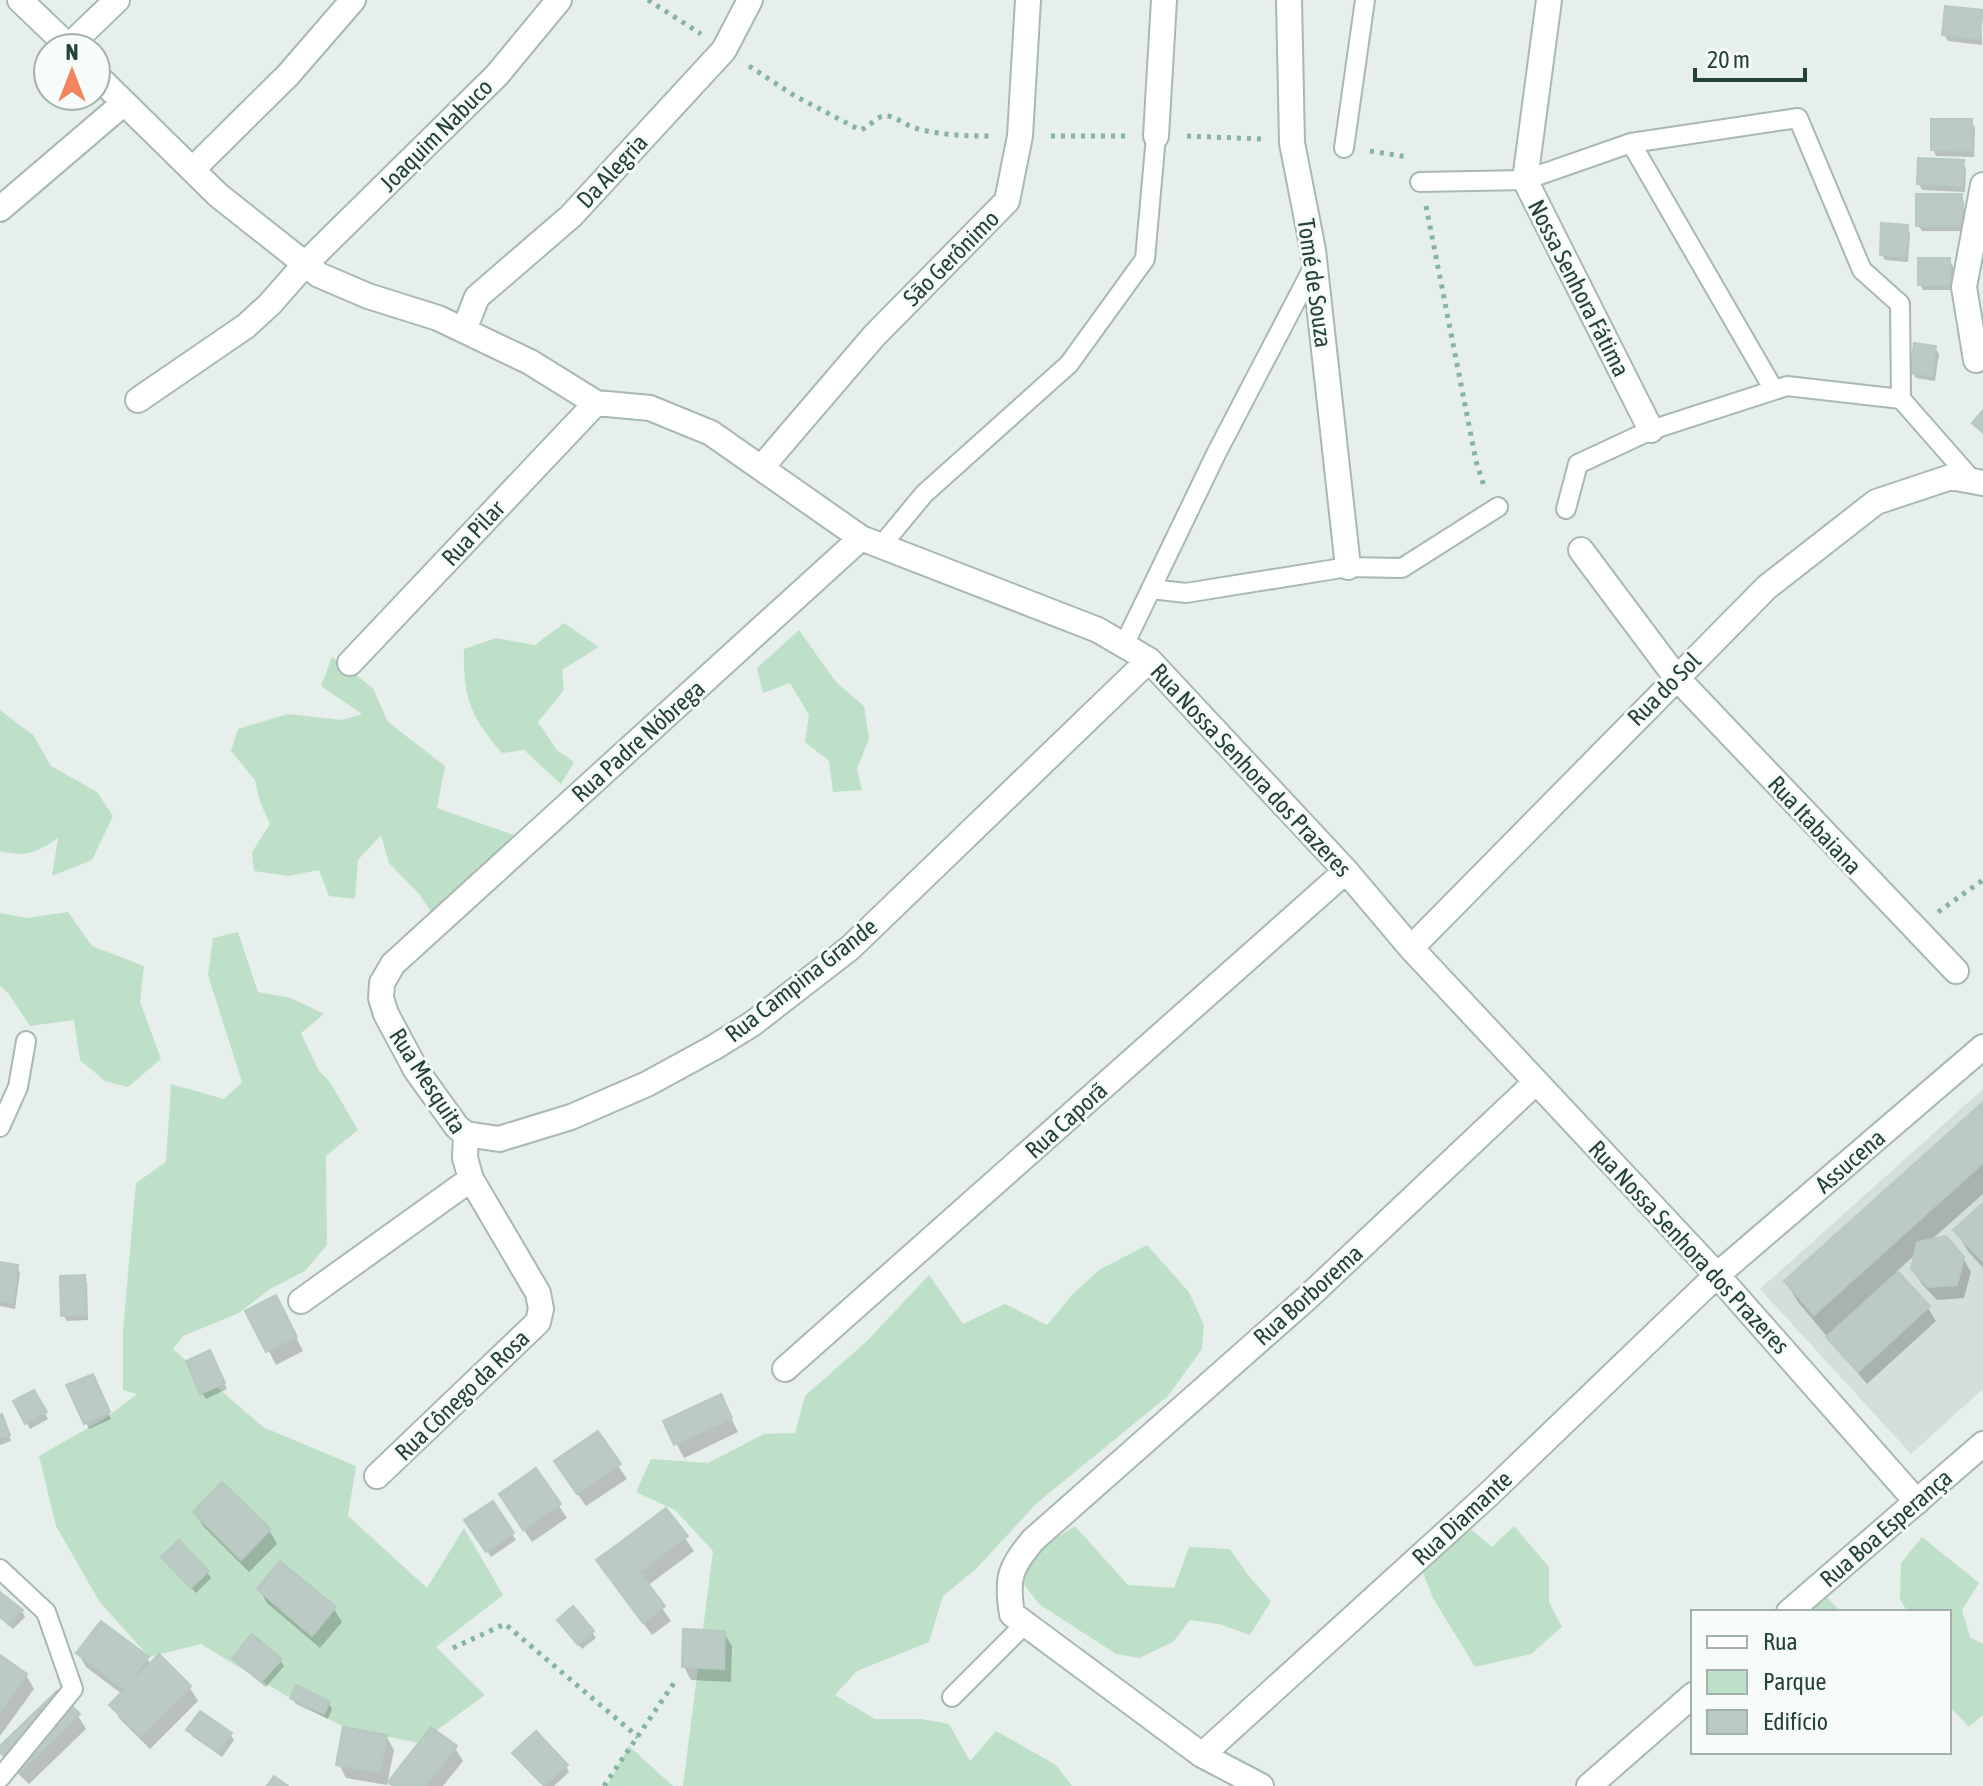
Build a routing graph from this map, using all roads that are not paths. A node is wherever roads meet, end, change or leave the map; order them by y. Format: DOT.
graph roads {
  1 [pos="20,0"];
  2 [pos="117,0"];
  3 [pos="353,0"];
  4 [pos="559,0"];
  5 [pos="750,0"];
  6 [pos="1028,0"];
  7 [pos="1164,0"];
  8 [pos="1289,0"];
  9 [pos="1365,0"];
  10 [pos="1549,0"];
  11 [pos="53,32"];
  12 [pos="84,32"];
  13 [pos="112,91"];
  14 [pos="124,103"];
  15 [pos="1156,136"];
  16 [pos="1631,143"];
  17 [pos="1344,148"];
  18 [pos="193,169"];
  19 [pos="1525,180"];
  20 [pos="1420,182"];
  21 [pos="1983,185"];
  22 [pos="0,209"];
  23 [pos="305,264"];
  24 [pos="1314,266"];
  25 [pos="1974,279"];
  26 [pos="464,330"];
  27 [pos="1976,360"];
  28 [pos="1774,390"];
  29 [pos="1901,399"];
  30 [pos="138,400"];
  31 [pos="596,403"];
  32 [pos="1651,430"];
  33 [pos="761,468"];
  34 [pos="1969,480"];
  35 [pos="1498,507"];
  36 [pos="1566,509"];
  37 [pos="871,542"];
  38 [pos="1581,550"];
  39 [pos="1348,567"];
  40 [pos="1151,589"];
  41 [pos="1124,645"];
  42 [pos="1149,660"];
  43 [pos="350,663"];
  44 [pos="1676,677"];
  45 [pos="1346,871"];
  46 [pos="414,943"];
  47 [pos="1411,948"];
  48 [pos="1956,971"];
  49 [pos="26,1041"];
  50 [pos="1983,1047"];
  51 [pos="1536,1082"];
  52 [pos="0,1127"];
  53 [pos="466,1134"];
  54 [pos="471,1179"];
  55 [pos="1717,1275"];
  56 [pos="301,1301"];
  57 [pos="541,1309"];
  58 [pos="785,1369"];
  59 [pos="1983,1444"];
  60 [pos="377,1476"];
  61 [pos="1917,1502"];
  62 [pos="0,1569"];
  63 [pos="1791,1610"];
  64 [pos="1025,1624"];
  65 [pos="952,1697"];
  66 [pos="1691,1697"];
  67 [pos="1202,1755"];
  68 [pos="0,1778"];
  69 [pos="1261,1786"];
  70 [pos="1589,1786"];
  1 -- 11 [label="street"];
  2 -- 12 [label="street"];
  3 -- 18 [label="street"];
  4 -- 23 [label="street, Joaquim Nabuco"];
  5 -- 26 [label="street, Da Alegria"];
  6 -- 33 [label="street, São Gerônimo"];
  7 -- 15 [label="street"];
  8 -- 24 [label="street, Tomé de Souza"];
  9 -- 17 [label="lane"];
  10 -- 19 [label="street, Nossa Senhora Fátima"];
  13 -- 14 [label="street, Rua Nossa Senhora dos Prazeres"];
  14 -- 18 [label="street, Rua Nossa Senhora dos Prazeres"];
  14 -- 22 [label="street"];
  15 -- 37 [label="lane"];
  16 -- 19 [label="lane"];
  16 -- 28 [label="lane"];
  16 -- 29 [label="lane"];
  18 -- 23 [label="street, Rua Nossa Senhora dos Prazeres"];
  19 -- 20 [label="lane"];
  19 -- 32 [label="street, Nossa Senhora Fátima"];
  21 -- 25 [label="street"];
  23 -- 26 [label="street, Rua Nossa Senhora dos Prazeres"];
  23 -- 30 [label="street, Joaquim Nabuco"];
  24 -- 39 [label="street, Tomé de Souza"];
  24 -- 40 [label="lane"];
  25 -- 27 [label="street"];
  26 -- 31 [label="street, Rua Nossa Senhora dos Prazeres"];
  28 -- 29 [label="lane"];
  28 -- 32 [label="lane"];
  29 -- 34 [label="lane"];
  31 -- 33 [label="street, Rua Nossa Senhora dos Prazeres"];
  31 -- 43 [label="street, Rua Pilar"];
  32 -- 36 [label="lane"];
  33 -- 37 [label="street, Rua Nossa Senhora dos Prazeres"];
  34 -- 44 [label="street, Rua do Sol"];
  35 -- 39 [label="lane"];
  37 -- 41 [label="street, Rua Nossa Senhora dos Prazeres"];
  37 -- 46 [label="street, Rua Padre Nóbrega"];
  38 -- 44 [label="street, Rua Itabaiana"];
  39 -- 40 [label="lane"];
  40 -- 41 [label="lane"];
  41 -- 42 [label="street, Rua Nossa Senhora dos Prazeres"];
  42 -- 45 [label="street, Rua Nossa Senhora dos Prazeres"];
  42 -- 53 [label="street, Rua Campina Grande"];
  44 -- 47 [label="street, Rua do Sol"];
  44 -- 48 [label="street, Rua Itabaiana"];
  45 -- 47 [label="street, Rua Nossa Senhora dos Prazeres"];
  45 -- 58 [label="street, Rua Caporã"];
  46 -- 53 [label="street, Rua Mesquita"];
  47 -- 51 [label="street, Rua Nossa Senhora dos Prazeres"];
  49 -- 52 [label="lane"];
  50 -- 55 [label="street, Assucena"];
  51 -- 55 [label="street, Rua Nossa Senhora dos Prazeres"];
  51 -- 64 [label="street, Rua Borborema"];
  53 -- 54 [label="street, Rua Mesquita"];
  54 -- 56 [label="street"];
  54 -- 57 [label="street, Rua Mesquita"];
  55 -- 61 [label="street, Rua Nossa Senhora dos Prazeres"];
  55 -- 67 [label="street, Rua Diamante"];
  57 -- 60 [label="street, Rua Cônego da Rosa"];
  59 -- 61 [label="street, Rua Boa Esperança"];
  61 -- 63 [label="street, Rua Boa Esperança"];
  62 -- 68 [label="lane"];
  64 -- 65 [label="lane"];
  64 -- 67 [label="street"];
  66 -- 70 [label="street"];
  67 -- 69 [label="street"];
}
